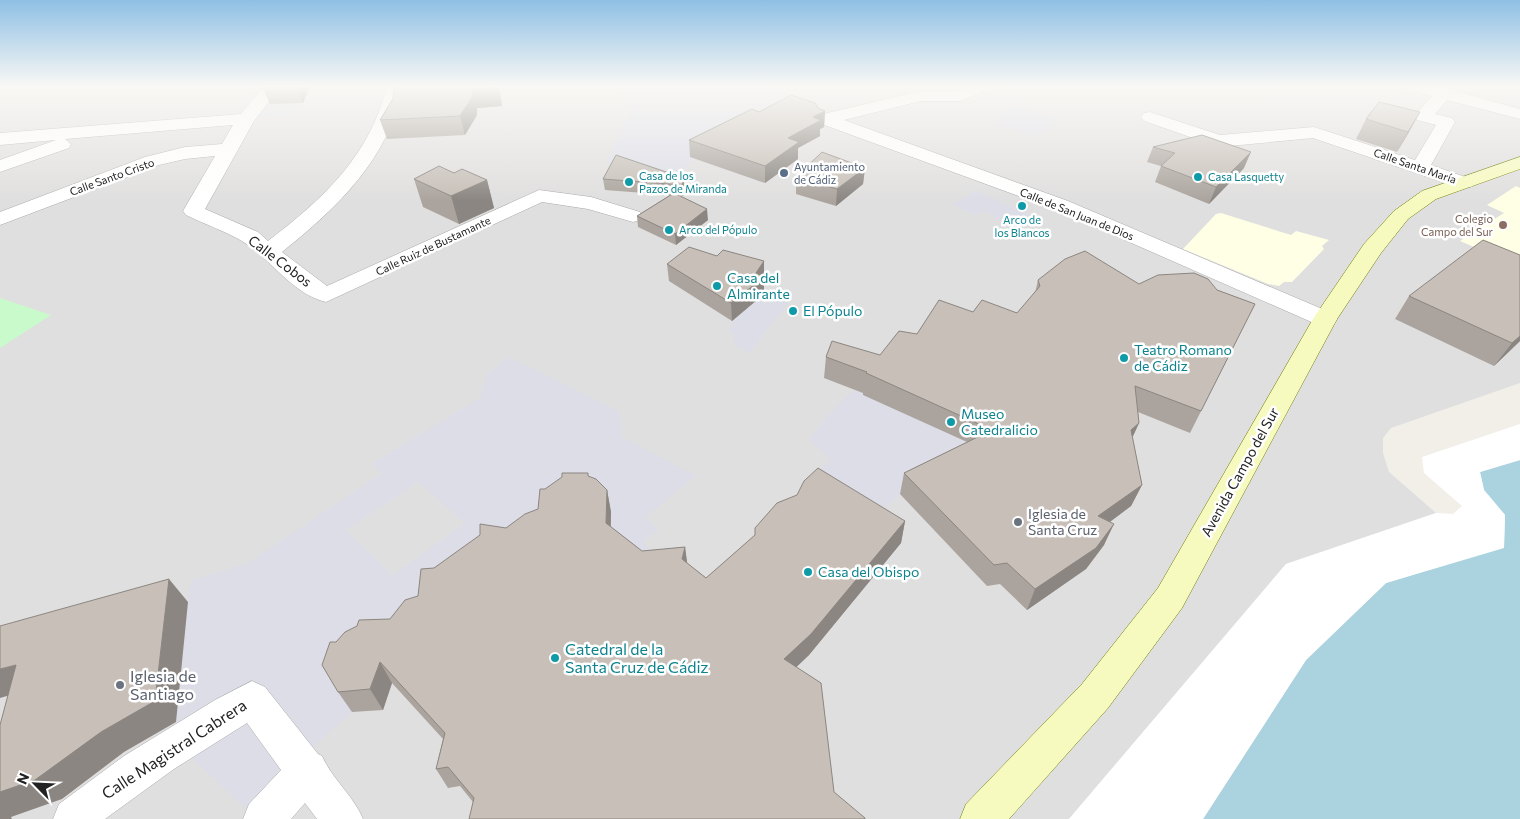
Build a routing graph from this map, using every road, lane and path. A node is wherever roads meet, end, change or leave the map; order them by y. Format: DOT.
graph roads {
  1 [pos="182,124"];
  2 [pos="243,124"];
  3 [pos="386,124"];
  4 [pos="839,124"];
  5 [pos="1171,124"];
  6 [pos="1445,124"];
  7 [pos="99,131"];
  8 [pos="0,139"];
  9 [pos="228,148"];
  10 [pos="1520,163"];
  11 [pos="0,166"];
  12 [pos="1421,167"];
  13 [pos="1464,182"];
  14 [pos="633,216"];
  15 [pos="0,220"];
  16 [pos="269,251"];
  17 [pos="326,295"];
  18 [pos="1325,318"];
  19 [pos="308,770"];
  20 [pos="74,819"];
  21 [pos="264,819"];
  22 [pos="342,819"];
  23 [pos="981,819"];
  1 -- 7 [label="street"];
  2 -- 9 [label="street"];
  3 -- 16 [label="street"];
  4 -- 18 [label="street, Calle de San Juan de Dios"];
  5 -- 12 [label="street, Calle Santa María"];
  6 -- 12 [label="street"];
  7 -- 8 [label="street"];
  7 -- 11 [label="street"];
  9 -- 15 [label="street, Calle Santo Cristo"];
  9 -- 16 [label="street, Calle Cobos"];
  10 -- 13 [label="street, Avenida Campo del Sur"];
  12 -- 13 [label="street, Calle Santa María"];
  13 -- 18 [label="street, Avenida Campo del Sur"];
  14 -- 17 [label="street, Calle Ruiz de Bustamante"];
  16 -- 17 [label="street, Calle Cobos"];
  18 -- 23 [label="street, Avenida Campo del Sur"];
  19 -- 20 [label="street, Calle Magistral Cabrera"];
  19 -- 21 [label="street"];
  19 -- 22 [label="street"];
}
